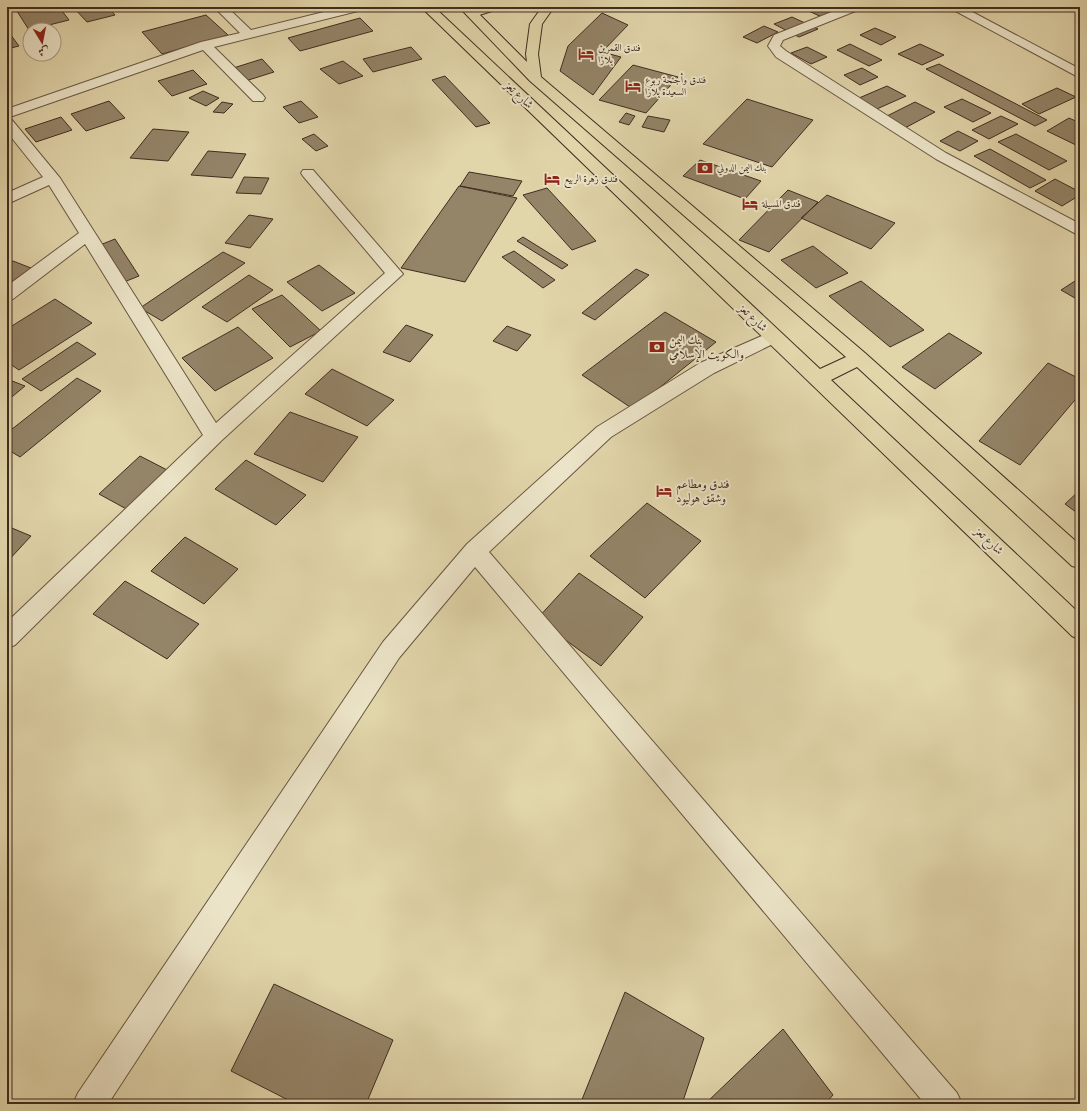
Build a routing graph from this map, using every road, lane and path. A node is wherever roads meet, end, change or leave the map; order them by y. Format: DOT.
graph roads {
  1 [pos="220,7"];
  2 [pos="358,7"];
  3 [pos="427,7"];
  4 [pos="491,7"];
  5 [pos="548,7"];
  6 [pos="854,7"];
  7 [pos="954,7"];
  8 [pos="469,10"];
  9 [pos="248,34"];
  10 [pos="205,45"];
  11 [pos="1080,74"];
  12 [pos="535,78"];
  13 [pos="258,98"];
  14 [pos="7,114"];
  15 [pos="7,123"];
  16 [pos="308,173"];
  17 [pos="52,178"];
  18 [pos="7,199"];
  19 [pos="1080,231"];
  20 [pos="87,235"];
  21 [pos="7,295"];
  22 [pos="773,337"];
  23 [pos="859,358"];
  24 [pos="818,378"];
  25 [pos="214,436"];
  26 [pos="475,550"];
  27 [pos="1080,559"];
  28 [pos="1080,629"];
  29 [pos="7,637"];
  30 [pos="89,1104"];
  31 [pos="946,1104"];
  1 -- 9 [label="street"];
  2 -- 9 [label="street"];
  3 -- 22 [label="main road, شارع تعز"];
  4 -- 8 [label="main road"];
  5 -- 12 [label="main road"];
  6 -- 19 [label="street"];
  7 -- 11 [label="street"];
  8 -- 12 [label="main road, شارع تعز"];
  9 -- 10 [label="street"];
  10 -- 13 [label="street"];
  10 -- 14 [label="street"];
  12 -- 23 [label="main road, شارع تعز"];
  15 -- 17 [label="street"];
  16 -- 25 [label="street"];
  17 -- 18 [label="street"];
  17 -- 20 [label="street"];
  20 -- 21 [label="street"];
  20 -- 25 [label="street"];
  22 -- 24 [label="main road, شارع تعز"];
  22 -- 26 [label="street"];
  23 -- 24 [label="main road"];
  23 -- 27 [label="main road, شارع تعز"];
  24 -- 28 [label="main road, شارع تعز"];
  25 -- 29 [label="street"];
  26 -- 30 [label="street"];
  26 -- 31 [label="street"];
}
